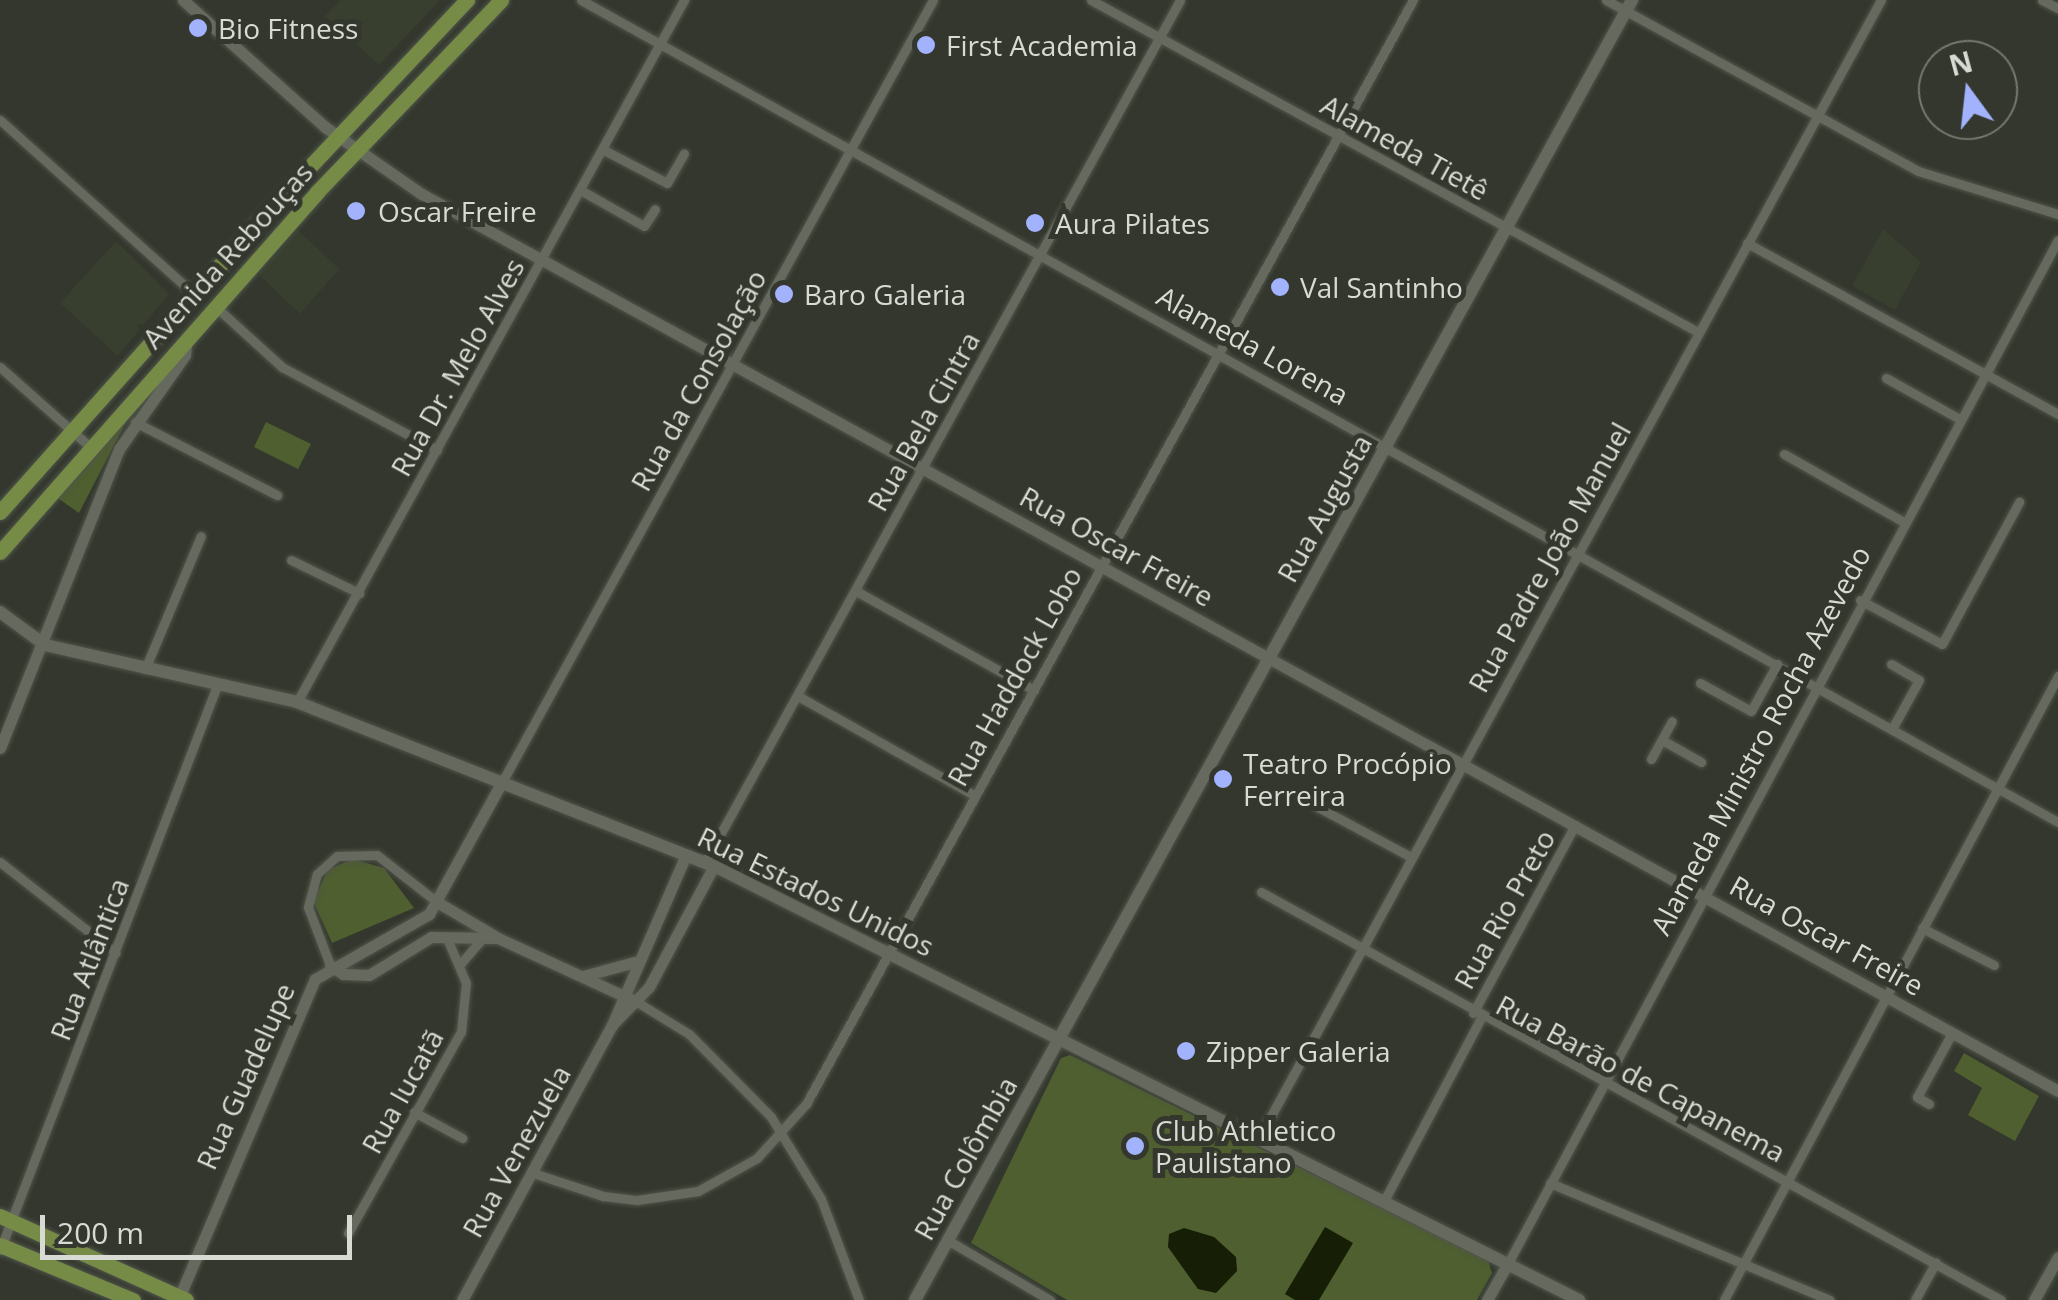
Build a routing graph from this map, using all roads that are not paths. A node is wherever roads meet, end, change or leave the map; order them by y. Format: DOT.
graph roads {
  1 [pos="183,0"];
  2 [pos="467,0"];
  3 [pos="501,0"];
  4 [pos="581,0"];
  5 [pos="684,0"];
  6 [pos="934,0"];
  7 [pos="1091,0"];
  8 [pos="1180,0"];
  9 [pos="1413,0"];
  10 [pos="1606,0"];
  11 [pos="1881,0"];
  12 [pos="2042,0"];
  13 [pos="1629,5"];
  14 [pos="2058,8"];
  15 [pos="1159,37"];
  16 [pos="659,43"];
  17 [pos="1817,116"];
  18 [pos="0,120"];
  19 [pos="337,136"];
  20 [pos="1338,136"];
  21 [pos="850,149"];
  22 [pos="604,150"];
  23 [pos="355,151"];
  24 [pos="684,152"];
  25 [pos="582,191"];
  26 [pos="654,208"];
  27 [pos="2058,214"];
  28 [pos="1506,229"];
  29 [pos="2058,240"];
  30 [pos="1747,243"];
  31 [pos="1039,254"];
  32 [pos="542,259"];
  33 [pos="193,293"];
  34 [pos="214,305"];
  35 [pos="1698,332"];
  36 [pos="187,336"];
  37 [pos="1218,352"];
  38 [pos="732,364"];
  39 [pos="0,367"];
  40 [pos="1985,374"];
  41 [pos="1886,378"];
  42 [pos="2058,414"];
  43 [pos="1958,418"];
  44 [pos="135,422"];
  45 [pos="71,429"];
  46 [pos="1387,445"];
  47 [pos="90,447"];
  48 [pos="437,450"];
  49 [pos="1784,454"];
  50 [pos="923,468"];
  51 [pos="277,496"];
  52 [pos="2019,502"];
  53 [pos="0,512"];
  54 [pos="1902,521"];
  55 [pos="201,536"];
  56 [pos="0,552"];
  57 [pos="1577,552"];
  58 [pos="291,560"];
  59 [pos="1101,566"];
  60 [pos="856,590"];
  61 [pos="359,594"];
  62 [pos="1860,600"];
  63 [pos="0,612"];
  64 [pos="38,643"];
  65 [pos="1270,660"];
  66 [pos="1777,664"];
  67 [pos="1891,664"];
  68 [pos="145,669"];
  69 [pos="2058,676"];
  70 [pos="218,683"];
  71 [pos="1700,683"];
  72 [pos="1814,685"];
  73 [pos="1034,690"];
  74 [pos="798,696"];
  75 [pos="297,702"];
  76 [pos="1672,721"];
  77 [pos="1892,729"];
  78 [pos="1662,740"];
  79 [pos="0,748"];
  80 [pos="1651,759"];
  81 [pos="1701,762"];
  82 [pos="1462,764"];
  83 [pos="502,782"];
  84 [pos="1997,788"];
  85 [pos="974,795"];
  86 [pos="1314,805"];
  87 [pos="2058,822"];
  88 [pos="1575,825"];
  89 [pos="686,855"];
  90 [pos="1411,858"];
  91 [pos="0,862"];
  92 [pos="710,864"];
  93 [pos="1261,892"];
  94 [pos="1702,895"];
  95 [pos="438,902"];
  96 [pos="1922,928"];
  97 [pos="446,935"];
  98 [pos="491,938"];
  99 [pos="1360,950"];
  100 [pos="116,953"];
  101 [pos="889,954"];
  102 [pos="635,962"];
  103 [pos="461,963"];
  104 [pos="330,965"];
  105 [pos="1994,965"];
  106 [pos="583,976"];
  107 [pos="624,995"];
  108 [pos="1886,996"];
  109 [pos="637,1002"];
  110 [pos="1476,1016"];
  111 [pos="612,1026"];
  112 [pos="1952,1032"];
  113 [pos="1060,1041"];
  114 [pos="1602,1083"];
  115 [pos="2058,1090"];
  116 [pos="1929,1104"];
  117 [pos="414,1112"];
  118 [pos="782,1132"];
  119 [pos="1260,1136"];
  120 [pos="462,1138"];
  121 [pos="533,1173"];
  122 [pos="1550,1182"];
  123 [pos="1789,1182"];
  124 [pos="1384,1201"];
  125 [pos="6,1219"];
  126 [pos="348,1234"];
  127 [pos="948,1241"];
  128 [pos="1,1247"];
  129 [pos="2058,1258"];
  130 [pos="1745,1260"];
  131 [pos="1936,1262"];
  132 [pos="1508,1264"];
  133 [pos="181,1299"];
  134 [pos="133,1300"];
  135 [pos="462,1300"];
  136 [pos="859,1300"];
  137 [pos="915,1300"];
  138 [pos="1050,1300"];
  139 [pos="1487,1300"];
  140 [pos="1579,1300"];
  141 [pos="1724,1300"];
  142 [pos="1830,1300"];
  143 [pos="1915,1300"];
  144 [pos="2001,1300"];
  145 [pos="2034,1300"];
  1 -- 19 [label="street, Rua Oscar Freire"];
  2 -- 19 [label="main road, Avenida Rebouças"];
  3 -- 23 [label="main road, Avenida Rebouças"];
  4 -- 16 [label="street, Alameda Lorena"];
  5 -- 16 [label="street, Rua Dr. Melo Alves"];
  6 -- 21 [label="street, Rua da Consolação"];
  7 -- 15 [label="street, Alameda Tietê"];
  8 -- 15 [label="street, Rua Bela Cintra"];
  9 -- 20 [label="street, Rua Haddock Lobo"];
  10 -- 13 [label="street"];
  11 -- 17 [label="street, Rua Padre João Manuel"];
  12 -- 14 [label="street"];
  13 -- 17 [label="street"];
  13 -- 28 [label="main road, Rua Augusta"];
  15 -- 20 [label="street, Alameda Tietê"];
  15 -- 31 [label="street, Rua Bela Cintra"];
  16 -- 21 [label="street, Alameda Lorena"];
  16 -- 22 [label="street, Rua Dr. Melo Alves"];
  17 -- 27 [label="street"];
  17 -- 30 [label="street, Rua Padre João Manuel"];
  18 -- 33 [label="street"];
  19 -- 23 [label="street, Rua Oscar Freire"];
  19 -- 33 [label="main road, Avenida Rebouças"];
  20 -- 28 [label="street, Alameda Tietê"];
  20 -- 37 [label="street, Rua Haddock Lobo"];
  21 -- 31 [label="street, Alameda Lorena"];
  21 -- 38 [label="street, Rua da Consolação"];
  22 -- 24 [label="street"];
  22 -- 25 [label="street, Rua Dr. Melo Alves"];
  23 -- 32 [label="street, Rua Oscar Freire"];
  23 -- 34 [label="main road, Avenida Rebouças"];
  25 -- 26 [label="street"];
  25 -- 32 [label="street, Rua Dr. Melo Alves"];
  28 -- 35 [label="street, Alameda Tietê"];
  28 -- 46 [label="main road, Rua Augusta"];
  29 -- 40 [label="street, Alameda Ministro Rocha Azevedo"];
  30 -- 35 [label="street, Rua Padre João Manuel"];
  30 -- 40 [label="street"];
  31 -- 37 [label="street, Alameda Lorena"];
  31 -- 50 [label="street, Rua Bela Cintra"];
  32 -- 38 [label="street, Rua Oscar Freire"];
  32 -- 48 [label="street, Rua Dr. Melo Alves"];
  33 -- 45 [label="main road, Avenida Rebouças"];
  34 -- 36 [label="main road, Avenida Rebouças"];
  34 -- 48 [label="street"];
  35 -- 57 [label="street, Rua Padre João Manuel"];
  36 -- 44 [label="street"];
  36 -- 47 [label="main road, Avenida Rebouças"];
  37 -- 46 [label="street, Alameda Lorena"];
  37 -- 59 [label="street, Rua Haddock Lobo"];
  38 -- 50 [label="street, Rua Oscar Freire"];
  38 -- 83 [label="street, Rua da Consolação"];
  39 -- 45 [label="street"];
  40 -- 42 [label="street"];
  40 -- 43 [label="street, Alameda Ministro Rocha Azevedo"];
  41 -- 43 [label="street"];
  43 -- 54 [label="street, Alameda Ministro Rocha Azevedo"];
  44 -- 51 [label="street"];
  44 -- 64 [label="street"];
  45 -- 47 [label="street"];
  45 -- 53 [label="main road, Avenida Rebouças"];
  46 -- 57 [label="street, Alameda Lorena"];
  46 -- 65 [label="main road, Rua Augusta"];
  47 -- 56 [label="main road, Avenida Rebouças"];
  48 -- 61 [label="street, Rua Dr. Melo Alves"];
  49 -- 54 [label="street"];
  50 -- 59 [label="street, Rua Oscar Freire"];
  50 -- 60 [label="street, Rua Bela Cintra"];
  52 -- 62 [label="street"];
  54 -- 62 [label="street, Alameda Ministro Rocha Azevedo"];
  55 -- 68 [label="street"];
  57 -- 66 [label="street, Alameda Lorena"];
  57 -- 82 [label="street, Rua Padre João Manuel"];
  58 -- 61 [label="street"];
  59 -- 65 [label="street, Rua Oscar Freire"];
  59 -- 73 [label="street, Rua Haddock Lobo"];
  60 -- 73 [label="street"];
  60 -- 74 [label="street, Rua Bela Cintra"];
  61 -- 75 [label="street, Rua Dr. Melo Alves"];
  62 -- 72 [label="street, Alameda Ministro Rocha Azevedo"];
  63 -- 64 [label="main road, Rua Estados Unidos"];
  64 -- 68 [label="main road, Rua Estados Unidos"];
  64 -- 79 [label="street"];
  65 -- 82 [label="street, Rua Oscar Freire"];
  65 -- 113 [label="main road, Rua Augusta"];
  66 -- 71 [label="street"];
  66 -- 72 [label="street, Alameda Lorena"];
  67 -- 77 [label="street"];
  68 -- 70 [label="main road, Rua Estados Unidos"];
  69 -- 84 [label="street"];
  70 -- 75 [label="main road, Rua Estados Unidos"];
  70 -- 100 [label="street, Rua Atlântica"];
  72 -- 77 [label="street, Alameda Lorena"];
  72 -- 94 [label="street, Alameda Ministro Rocha Azevedo"];
  73 -- 85 [label="street, Rua Haddock Lobo"];
  74 -- 85 [label="street"];
  74 -- 92 [label="street, Rua Bela Cintra"];
  75 -- 83 [label="main road, Rua Estados Unidos"];
  76 -- 78 [label="street"];
  77 -- 84 [label="street, Alameda Lorena"];
  78 -- 80 [label="street"];
  78 -- 81 [label="street"];
  82 -- 88 [label="street, Rua Oscar Freire"];
  82 -- 90 [label="street, Rua Padre João Manuel"];
  83 -- 89 [label="main road, Rua Estados Unidos"];
  83 -- 95 [label="street"];
  84 -- 87 [label="street, Alameda Lorena"];
  84 -- 96 [label="street"];
  85 -- 101 [label="street, Rua Haddock Lobo"];
  86 -- 90 [label="street"];
  88 -- 94 [label="street, Rua Oscar Freire"];
  88 -- 110 [label="street, Rua Rio Preto"];
  89 -- 92 [label="main road, Rua Estados Unidos"];
  89 -- 102 [label="street, Rua Venezuela"];
  90 -- 99 [label="street, Rua Padre João Manuel"];
  91 -- 100 [label="street"];
  92 -- 101 [label="main road, Rua Estados Unidos"];
  92 -- 109 [label="street, Rua Venezuela"];
  93 -- 99 [label="street, Rua Barão de Capanema"];
  94 -- 108 [label="street, Rua Oscar Freire"];
  94 -- 114 [label="street, Alameda Ministro Rocha Azevedo"];
  95 -- 98 [label="street"];
  95 -- 104 [label="street, Rua Guadelupe"];
  95 -- 104 [label="street"];
  96 -- 105 [label="street"];
  96 -- 108 [label="street"];
  97 -- 98 [label="street"];
  97 -- 103 [label="street, Rua Iucatã"];
  97 -- 104 [label="street"];
  98 -- 103 [label="street"];
  98 -- 106 [label="street"];
  99 -- 110 [label="street, Rua Barão de Capanema"];
  99 -- 119 [label="street, Rua Padre João Manuel"];
  100 -- 125 [label="street, Rua Atlântica"];
  101 -- 113 [label="main road, Rua Estados Unidos"];
  101 -- 118 [label="street, Rua Haddock Lobo"];
  102 -- 106 [label="street"];
  102 -- 107 [label="street, Rua Venezuela"];
  103 -- 117 [label="street, Rua Iucatã"];
  104 -- 133 [label="street, Rua Guadelupe"];
  106 -- 107 [label="street"];
  107 -- 109 [label="street"];
  107 -- 111 [label="street, Rua Venezuela"];
  108 -- 112 [label="street, Rua Oscar Freire"];
  108 -- 123 [label="street"];
  109 -- 111 [label="street, Rua Venezuela"];
  109 -- 118 [label="street"];
  110 -- 114 [label="street, Rua Barão de Capanema"];
  110 -- 124 [label="street, Rua Rio Preto"];
  111 -- 121 [label="street, Rua Venezuela"];
  112 -- 115 [label="street, Rua Oscar Freire"];
  112 -- 116 [label="street"];
  113 -- 119 [label="main road, Rua Estados Unidos"];
  113 -- 127 [label="main road, Rua Colômbia"];
  114 -- 122 [label="street, Alameda Ministro Rocha Azevedo"];
  114 -- 123 [label="street, Rua Barão de Capanema"];
  117 -- 120 [label="street"];
  117 -- 126 [label="street, Rua Iucatã"];
  118 -- 121 [label="street, Rua Haddock Lobo"];
  118 -- 136 [label="street"];
  119 -- 124 [label="main road, Rua Estados Unidos"];
  121 -- 135 [label="street, Rua Venezuela"];
  122 -- 130 [label="street"];
  122 -- 132 [label="street, Alameda Ministro Rocha Azevedo"];
  123 -- 130 [label="street"];
  123 -- 131 [label="street, Rua Barão de Capanema"];
  124 -- 132 [label="main road, Rua Estados Unidos"];
  125 -- 128 [label="street, Rua Atlântica"];
  125 -- 133 [label="main road"];
  127 -- 137 [label="main road, Rua Colômbia"];
  127 -- 138 [label="street"];
  128 -- 134 [label="main road"];
  129 -- 145 [label="street"];
  130 -- 141 [label="street"];
  130 -- 142 [label="street"];
  131 -- 143 [label="street"];
  131 -- 144 [label="street, Rua Barão de Capanema"];
  132 -- 139 [label="street"];
  132 -- 140 [label="main road, Rua Estados Unidos"];
}
